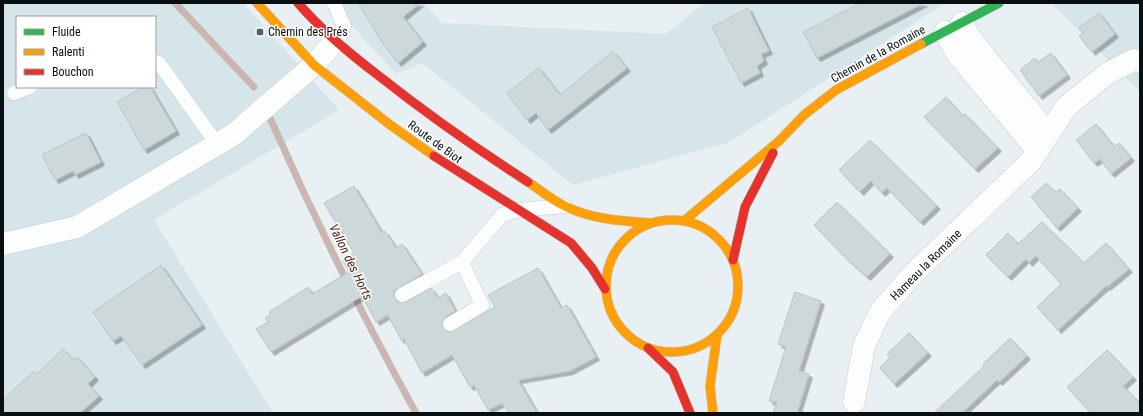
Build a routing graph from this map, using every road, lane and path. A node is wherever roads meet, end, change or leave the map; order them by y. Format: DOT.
graph roads {
  1 [pos="257,3"];
  2 [pos="298,3"];
  3 [pos="334,3"];
  4 [pos="998,3"];
  5 [pos="953,27"];
  6 [pos="335,41"];
  7 [pos="1140,61"];
  8 [pos="156,62"];
  9 [pos="314,65"];
  10 [pos="27,88"];
  11 [pos="14,93"];
  12 [pos="779,141"];
  13 [pos="1043,142"];
  14 [pos="217,144"];
  15 [pos="565,206"];
  16 [pos="518,210"];
  17 [pos="684,221"];
  18 [pos="650,223"];
  19 [pos="3,244"];
  20 [pos="733,260"];
  21 [pos="462,262"];
  22 [pos="605,288"];
  23 [pos="402,295"];
  24 [pos="450,324"];
  25 [pos="717,335"];
  26 [pos="648,348"];
  27 [pos="854,402"];
  28 [pos="690,413"];
  29 [pos="713,413"];
  1 -- 9 [label="main road, Route de Biot"];
  2 -- 6 [label="main road, Route de Biot"];
  3 -- 6 [label="lane"];
  4 -- 5 [label="main road, Chemin de la Romaine"];
  5 -- 12 [label="main road, Chemin de la Romaine"];
  5 -- 13 [label="street"];
  6 -- 9 [label="street"];
  6 -- 15 [label="main road, Route de Biot"];
  7 -- 13 [label="street, Hameau la Romaine"];
  8 -- 14 [label="lane"];
  9 -- 14 [label="street"];
  9 -- 16 [label="main road, Route de Biot"];
  10 -- 11 [label="lane"];
  12 -- 17 [label="main road, Chemin de la Romaine"];
  12 -- 20 [label="main road, Chemin de la Romaine"];
  13 -- 27 [label="street, Hameau la Romaine"];
  14 -- 19 [label="street"];
  15 -- 16 [label="lane"];
  15 -- 18 [label="main road, Route de Biot"];
  16 -- 21 [label="lane"];
  16 -- 22 [label="main road, Route de Biot"];
  17 -- 18 [label="main road"];
  17 -- 20 [label="main road"];
  18 -- 22 [label="main road"];
  20 -- 25 [label="main road"];
  21 -- 23 [label="lane"];
  21 -- 24 [label="lane"];
  22 -- 26 [label="main road"];
  25 -- 26 [label="main road"];
  25 -- 29 [label="main road"];
  26 -- 28 [label="main road"];
}
